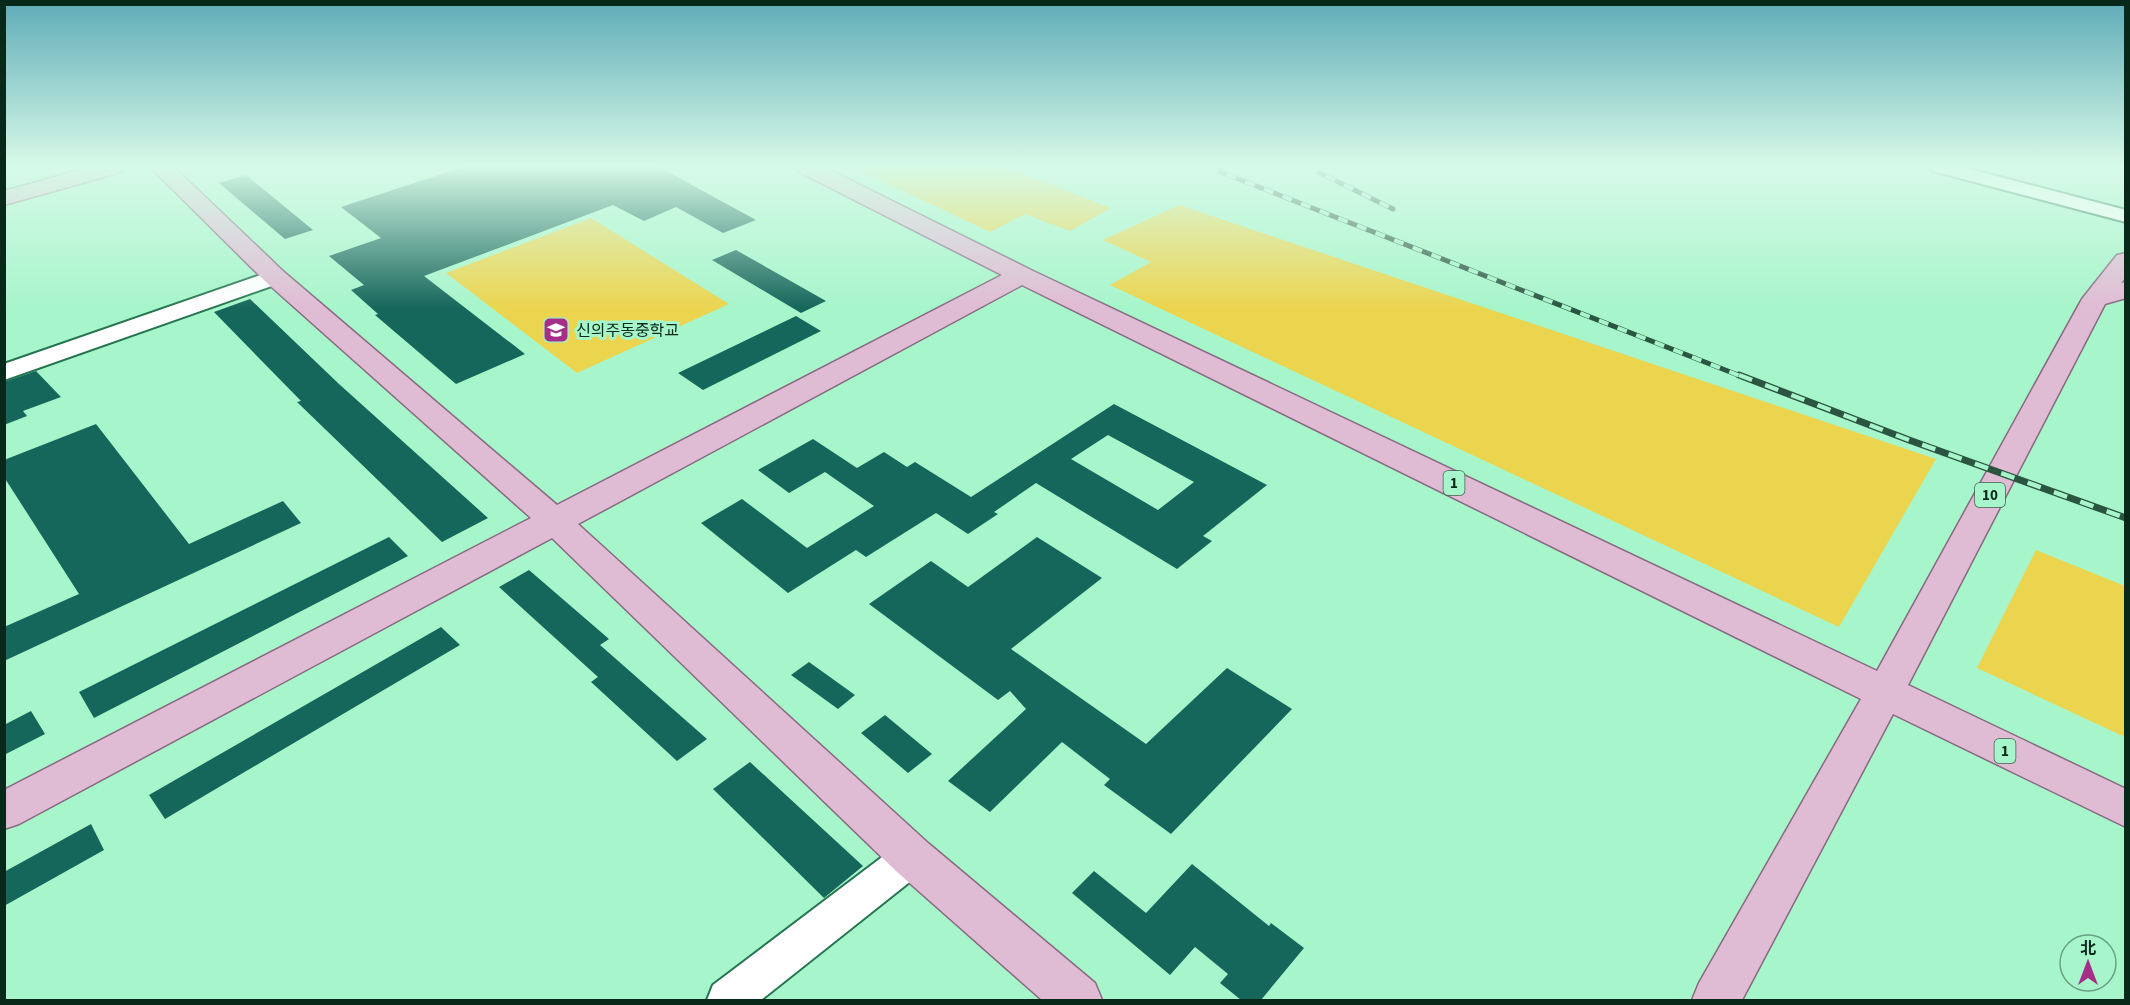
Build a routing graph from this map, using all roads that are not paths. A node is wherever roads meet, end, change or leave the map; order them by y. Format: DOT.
graph roads {
  1 [pos="210,214"];
  2 [pos="900,214"];
  3 [pos="2126,260"];
  4 [pos="1022,275"];
  5 [pos="275,277"];
  6 [pos="2110,294"];
  7 [pos="4,373"];
  8 [pos="555,521"];
  9 [pos="1885,692"];
  10 [pos="2126,809"];
  11 [pos="4,811"];
  12 [pos="912,857"];
  13 [pos="728,1000"];
  14 [pos="1078,1000"];
  15 [pos="1716,1000"];
  1 -- 5 [label="main road"];
  2 -- 4 [label="main road, 1"];
  3 -- 6 [label="main road, 10"];
  4 -- 8 [label="main road"];
  4 -- 9 [label="main road, 1"];
  5 -- 7 [label="street"];
  5 -- 8 [label="main road"];
  6 -- 9 [label="main road, 10"];
  8 -- 11 [label="main road"];
  8 -- 12 [label="main road"];
  9 -- 10 [label="main road, 1"];
  9 -- 15 [label="main road"];
  12 -- 13 [label="street"];
  12 -- 14 [label="main road"];
}
